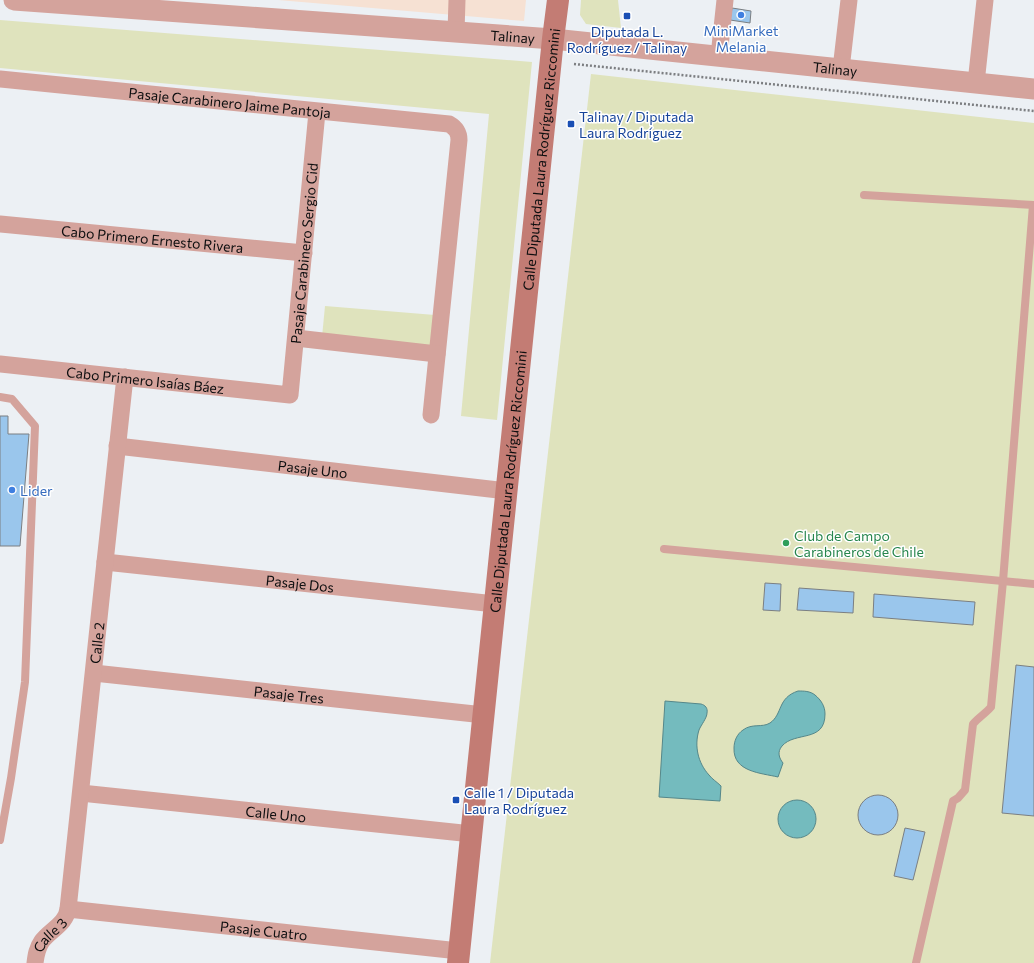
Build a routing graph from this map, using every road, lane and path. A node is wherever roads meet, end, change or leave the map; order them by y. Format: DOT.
graph roads {
  1 [pos="14,0"];
  2 [pos="457,0"];
  3 [pos="558,0"];
  4 [pos="725,0"];
  5 [pos="849,0"];
  6 [pos="985,0"];
  7 [pos="456,32"];
  8 [pos="553,39"];
  9 [pos="719,56"];
  10 [pos="574,64"];
  11 [pos="841,69"];
  12 [pos="0,79"];
  13 [pos="976,83"];
  14 [pos="1034,89"];
  15 [pos="317,112"];
  16 [pos="1034,112"];
  17 [pos="864,195"];
  18 [pos="1033,205"];
  19 [pos="0,224"];
  20 [pos="304,253"];
  21 [pos="296,338"];
  22 [pos="438,354"];
  23 [pos="0,364"];
  24 [pos="125,377"];
  25 [pos="290,395"];
  26 [pos="0,397"];
  27 [pos="431,416"];
  28 [pos="117,446"];
  29 [pos="507,491"];
  30 [pos="664,550"];
  31 [pos="105,562"];
  32 [pos="1003,581"];
  33 [pos="1034,584"];
  34 [pos="495,604"];
  35 [pos="94,673"];
  36 [pos="484,716"];
  37 [pos="81,792"];
  38 [pos="472,834"];
  39 [pos="0,840"];
  40 [pos="68,909"];
  41 [pos="459,957"];
  42 [pos="35,963"];
  43 [pos="916,963"];
  1 -- 7 [label="street, Talinay"];
  2 -- 7 [label="street"];
  3 -- 8 [label="main road, Calle Diputada Laura Rodríguez Riccomini"];
  4 -- 9 [label="street"];
  5 -- 11 [label="street"];
  6 -- 13 [label="street"];
  7 -- 8 [label="street, Talinay"];
  8 -- 9 [label="street, Talinay"];
  8 -- 29 [label="main road, Calle Diputada Laura Rodríguez Riccomini"];
  9 -- 11 [label="street, Talinay"];
  10 -- 16 [label="path"];
  11 -- 13 [label="street, Talinay"];
  12 -- 15 [label="street, Pasaje Carabinero Jaime Pantoja"];
  13 -- 14 [label="street, Talinay"];
  15 -- 20 [label="street, Pasaje Carabinero Sergio Cid"];
  15 -- 22 [label="street, Pasaje Carabinero Jaime Pantoja"];
  17 -- 18 [label="lane"];
  18 -- 32 [label="lane"];
  19 -- 20 [label="street, Cabo Primero Ernesto Rivera"];
  20 -- 21 [label="street, Pasaje Carabinero Sergio Cid"];
  21 -- 22 [label="street"];
  21 -- 25 [label="street, Pasaje Carabinero Sergio Cid"];
  22 -- 27 [label="street"];
  23 -- 24 [label="street, Cabo Primero Isaías Báez"];
  24 -- 25 [label="street, Cabo Primero Isaías Báez"];
  24 -- 28 [label="street, Calle 2"];
  26 -- 39 [label="lane"];
  28 -- 29 [label="street, Pasaje Uno"];
  28 -- 31 [label="street, Calle 2"];
  29 -- 34 [label="main road, Calle Diputada Laura Rodríguez Riccomini"];
  30 -- 32 [label="lane"];
  31 -- 34 [label="street, Pasaje Dos"];
  31 -- 35 [label="street, Calle 2"];
  32 -- 33 [label="lane"];
  32 -- 43 [label="lane"];
  34 -- 36 [label="main road, Calle Diputada Laura Rodríguez Riccomini"];
  35 -- 36 [label="street, Pasaje Tres"];
  35 -- 37 [label="street, Calle 2"];
  36 -- 38 [label="main road, Calle Diputada Laura Rodríguez Riccomini"];
  37 -- 38 [label="street, Calle Uno"];
  37 -- 40 [label="street, Calle 2"];
  38 -- 41 [label="main road, Calle Diputada Laura Rodríguez Riccomini"];
  40 -- 41 [label="street, Pasaje Cuatro"];
  40 -- 42 [label="street, Calle 3"];
}
